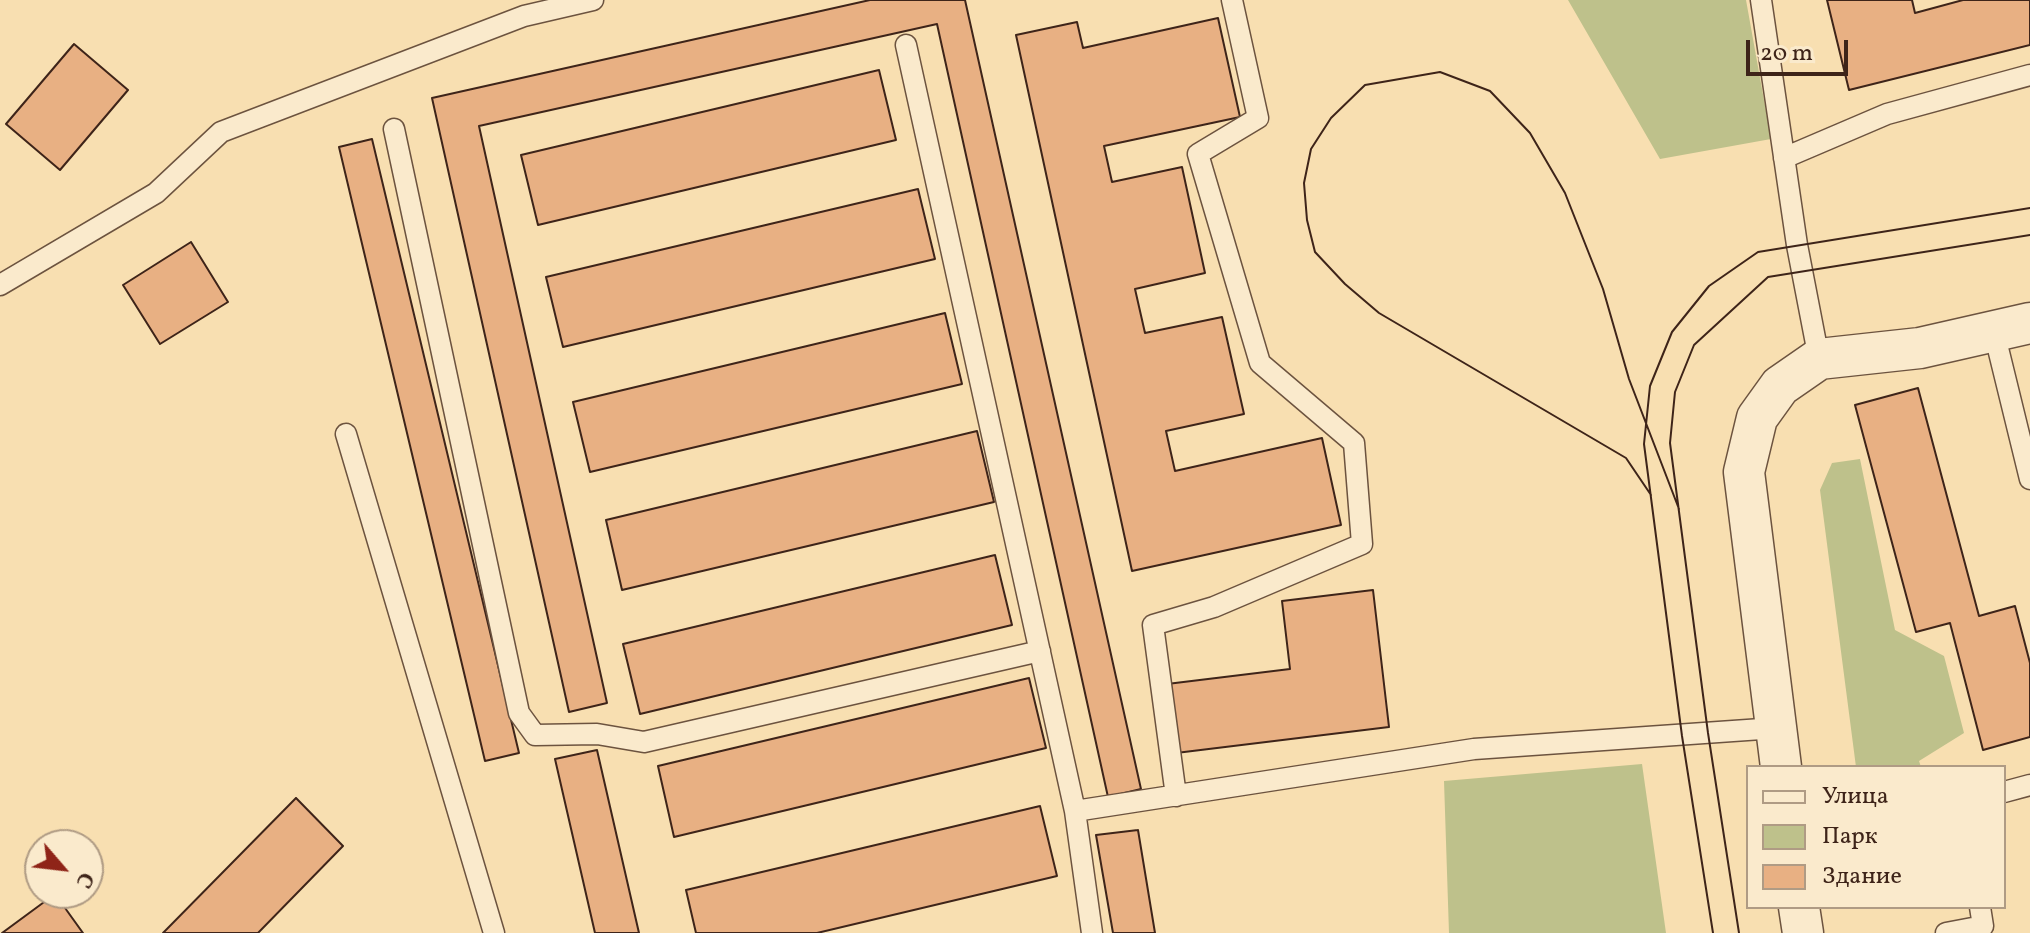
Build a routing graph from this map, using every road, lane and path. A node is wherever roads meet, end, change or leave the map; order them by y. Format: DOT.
graph roads {
  1 [pos="593,0"];
  2 [pos="1232,0"];
  3 [pos="1761,0"];
  4 [pos="906,45"];
  5 [pos="2030,75"];
  6 [pos="394,129"];
  7 [pos="1784,158"];
  8 [pos="0,285"];
  9 [pos="2012,327"];
  10 [pos="1819,359"];
  11 [pos="346,434"];
  12 [pos="2030,479"];
  13 [pos="1040,651"];
  14 [pos="1776,728"];
  15 [pos="1781,765"];
  16 [pos="2030,785"];
  17 [pos="2006,791"];
  18 [pos="1176,796"];
  19 [pos="1075,811"];
  20 [pos="1799,909"];
  21 [pos="1980,909"];
  22 [pos="494,933"];
  23 [pos="1092,933"];
  24 [pos="1803,933"];
  25 [pos="1946,933"];
  1 -- 8 [label="lane"];
  2 -- 18 [label="lane"];
  3 -- 7 [label="lane"];
  4 -- 13 [label="lane"];
  5 -- 7 [label="lane"];
  6 -- 13 [label="lane"];
  7 -- 10 [label="lane"];
  9 -- 10 [label="street"];
  9 -- 12 [label="lane"];
  10 -- 14 [label="street"];
  11 -- 22 [label="lane"];
  13 -- 19 [label="lane"];
  14 -- 15 [label="street"];
  14 -- 18 [label="lane"];
  16 -- 17 [label="lane"];
  18 -- 19 [label="lane"];
  19 -- 23 [label="lane"];
  20 -- 24 [label="street"];
  21 -- 25 [label="lane"];
}
